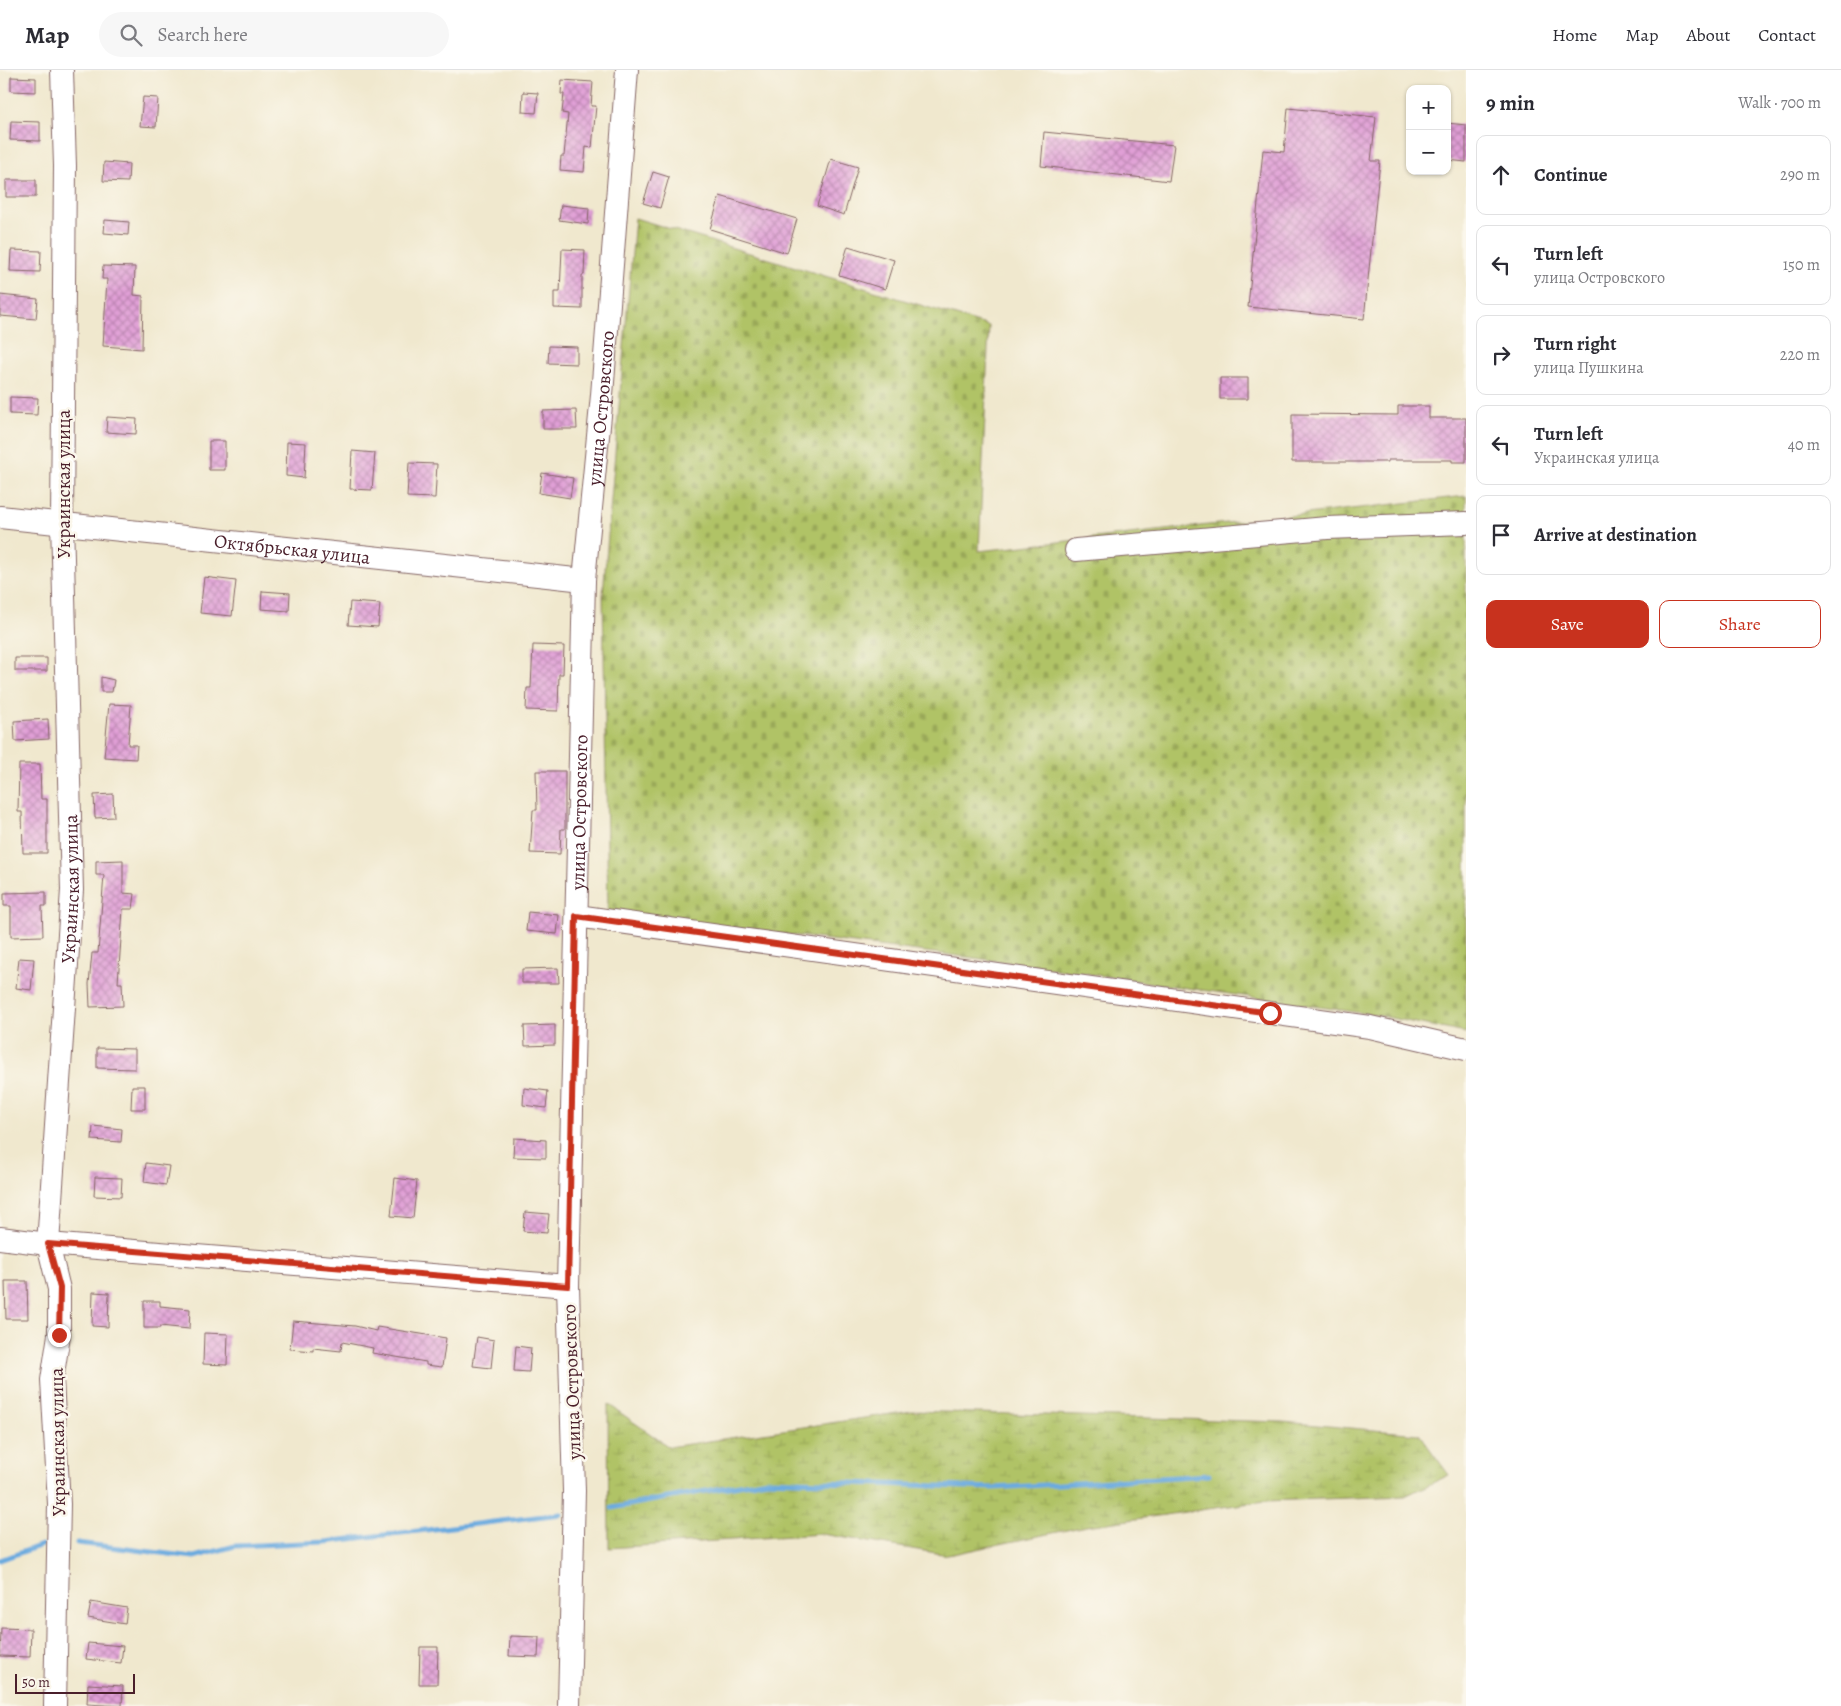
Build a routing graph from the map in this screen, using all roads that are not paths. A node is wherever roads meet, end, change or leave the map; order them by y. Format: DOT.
graph roads {
  1 [pos="62,70"];
  2 [pos="627,70"];
  3 [pos="0,516"];
  4 [pos="62,522"];
  5 [pos="1466,523"];
  6 [pos="1076,550"];
  7 [pos="584,580"];
  8 [pos="576,916"];
  9 [pos="1466,1049"];
  10 [pos="0,1238"];
  11 [pos="48,1244"];
  12 [pos="568,1286"];
  13 [pos="55,1706"];
  14 [pos="569,1706"];
  1 -- 4 [label="street, Украинская улица"];
  2 -- 7 [label="street, улица Островского"];
  3 -- 4 [label="street, Октябрьская улица"];
  4 -- 7 [label="street, Октябрьская улица"];
  4 -- 11 [label="street, Украинская улица"];
  5 -- 6 [label="street"];
  7 -- 8 [label="street, улица Островского"];
  8 -- 9 [label="street"];
  8 -- 12 [label="street, улица Островского"];
  10 -- 11 [label="street"];
  11 -- 12 [label="street"];
  11 -- 13 [label="street, Украинская улица"];
  12 -- 14 [label="street, улица Островского"];
}
